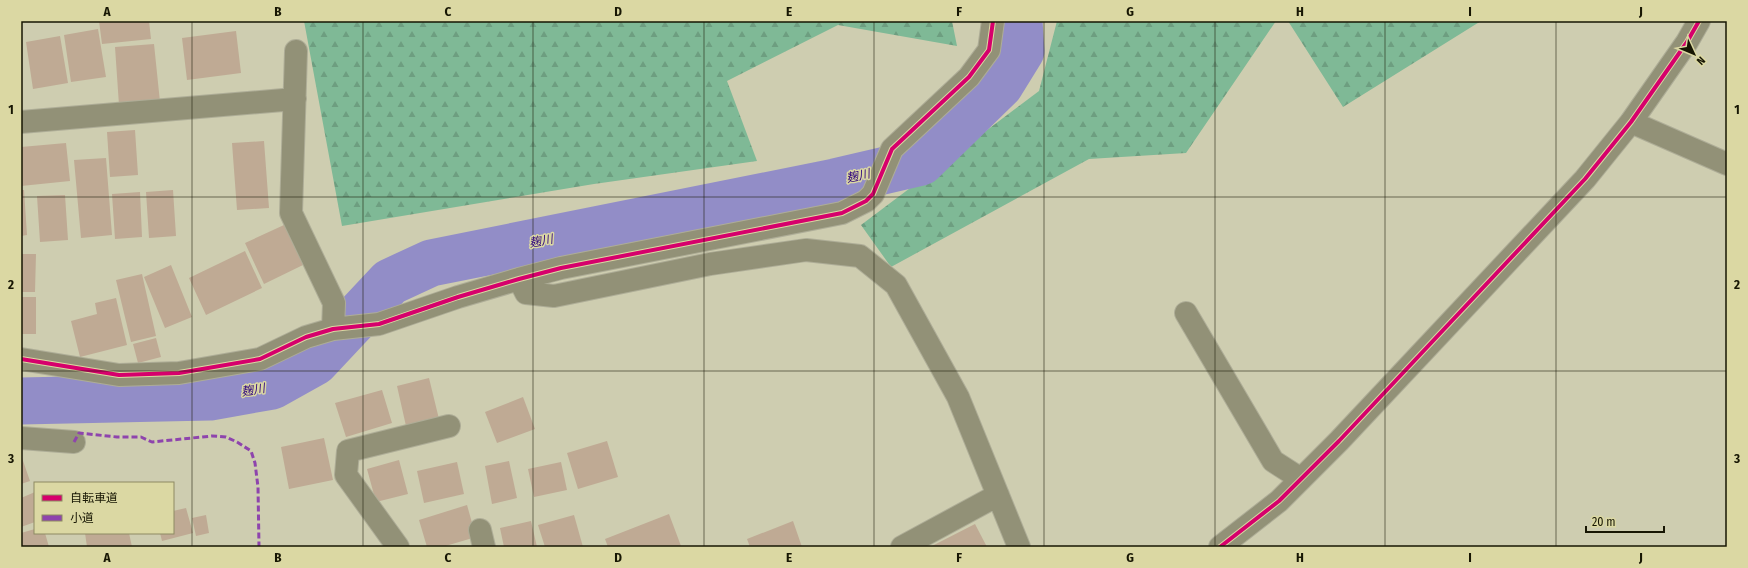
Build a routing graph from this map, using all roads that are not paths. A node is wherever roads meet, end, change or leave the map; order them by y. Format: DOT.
graph roads {
  1 [pos="993,21"];
  2 [pos="1699,21"];
  3 [pos="296,51"];
  4 [pos="295,99"];
  5 [pos="21,122"];
  6 [pos="1631,122"];
  7 [pos="1727,164"];
  8 [pos="519,279"];
  9 [pos="1186,313"];
  10 [pos="333,329"];
  11 [pos="21,359"];
  12 [pos="449,426"];
  13 [pos="21,438"];
  14 [pos="74,442"];
  15 [pos="1300,479"];
  16 [pos="998,495"];
  17 [pos="398,547"];
  18 [pos="902,547"];
  19 [pos="1019,547"];
  20 [pos="1220,547"];
  1 -- 8 [label="street"];
  2 -- 6 [label="street"];
  3 -- 4 [label="street"];
  4 -- 5 [label="street"];
  4 -- 10 [label="street"];
  6 -- 7 [label="street"];
  6 -- 15 [label="street"];
  8 -- 10 [label="street"];
  8 -- 16 [label="street"];
  9 -- 15 [label="street"];
  10 -- 11 [label="street"];
  12 -- 17 [label="street"];
  13 -- 14 [label="street"];
  15 -- 20 [label="street"];
  16 -- 18 [label="street"];
  16 -- 19 [label="street"];
}
